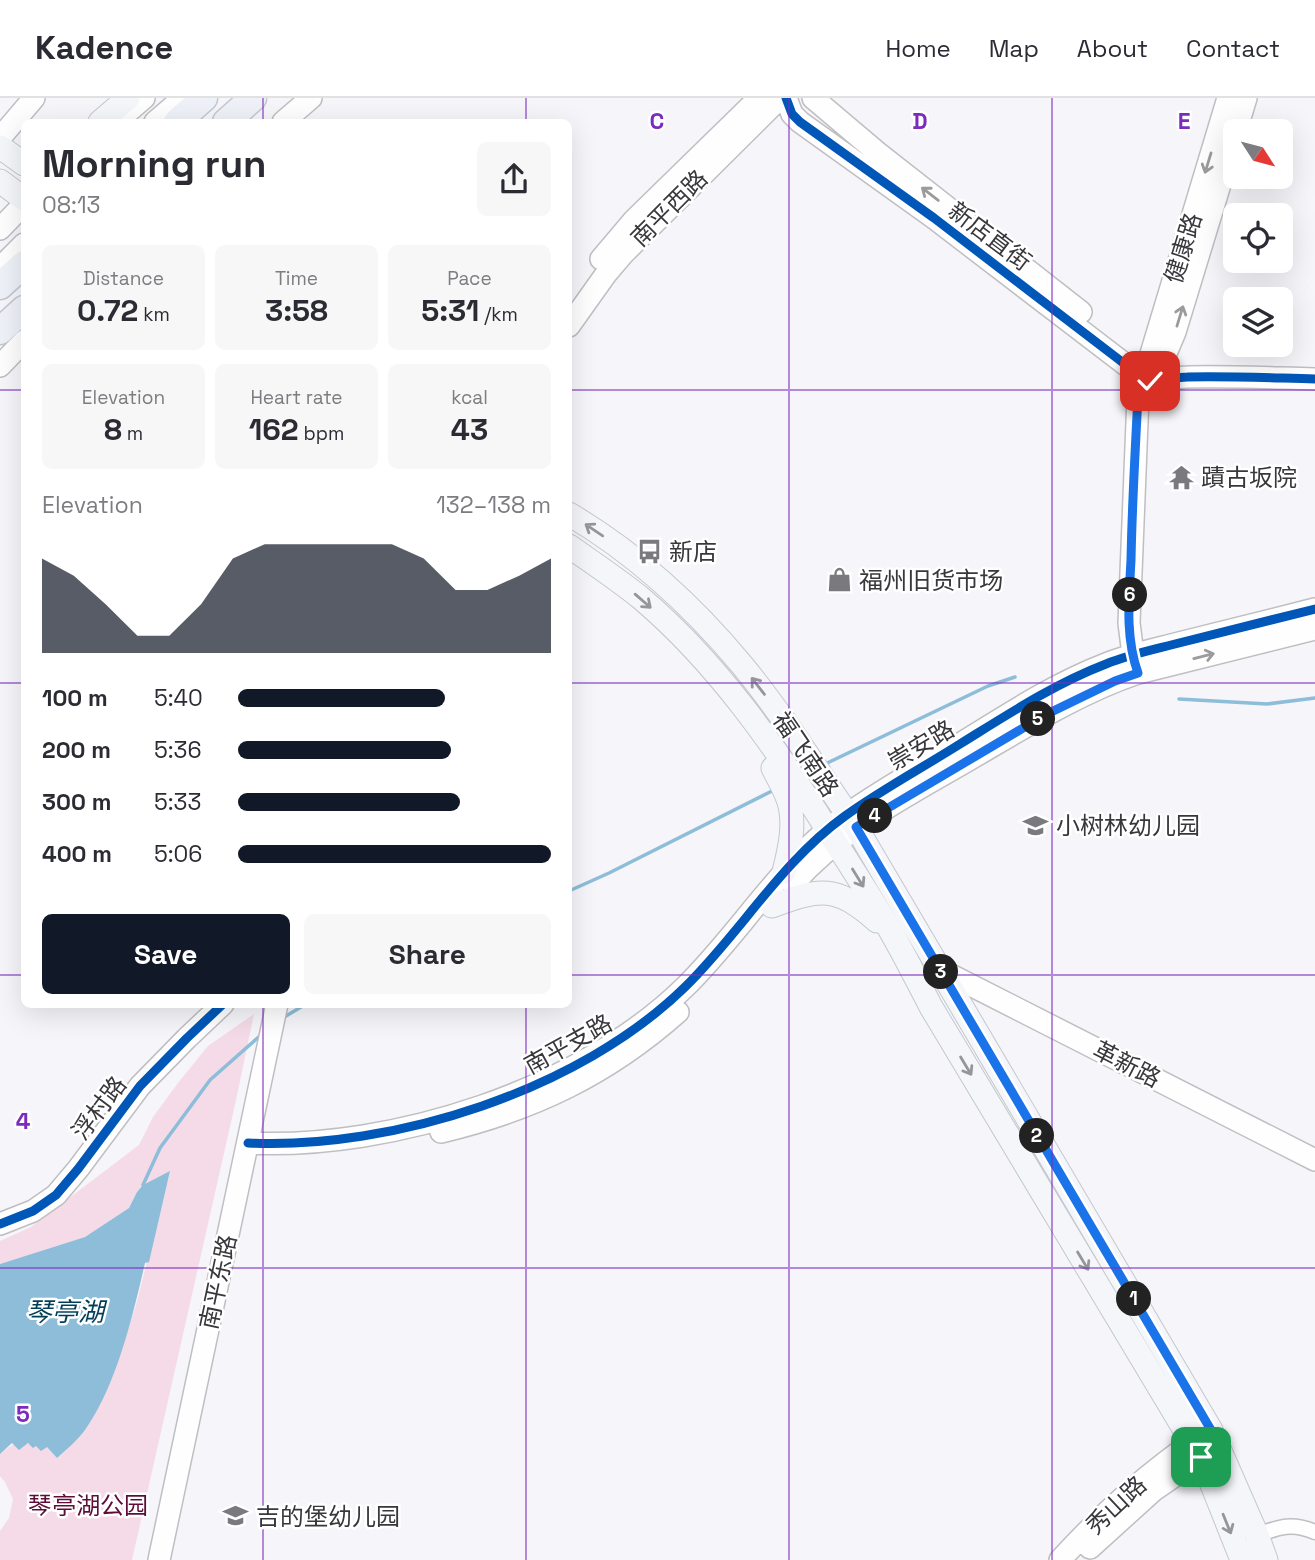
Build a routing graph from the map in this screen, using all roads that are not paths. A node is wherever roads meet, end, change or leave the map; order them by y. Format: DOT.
graph roads {
  1 [pos="34,98"];
  2 [pos="128,98"];
  3 [pos="144,98"];
  4 [pos="183,98"];
  5 [pos="204,98"];
  6 [pos="253,98"];
  7 [pos="311,98"];
  8 [pos="759,98"];
  9 [pos="780,98"];
  10 [pos="786,98"];
  11 [pos="813,98"];
  12 [pos="1228,98"];
  13 [pos="1246,98"];
  14 [pos="104,119"];
  15 [pos="120,119"];
  16 [pos="158,119"];
  17 [pos="180,119"];
  18 [pos="229,119"];
  19 [pos="286,119"];
  20 [pos="1240,119"];
  21 [pos="0,138"];
  22 [pos="21,144"];
  23 [pos="0,146"];
  24 [pos="21,162"];
  25 [pos="1223,175"];
  26 [pos="0,181"];
  27 [pos="21,199"];
  28 [pos="21,205"];
  29 [pos="0,229"];
  30 [pos="21,247"];
  31 [pos="21,267"];
  32 [pos="0,268"];
  33 [pos="0,286"];
  34 [pos="572,299"];
  35 [pos="21,312"];
  36 [pos="572,322"];
  37 [pos="0,331"];
  38 [pos="21,344"];
  39 [pos="0,366"];
  40 [pos="1148,377"];
  41 [pos="1315,379"];
  42 [pos="572,516"];
  43 [pos="572,548"];
  44 [pos="1315,609"];
  45 [pos="1315,629"];
  46 [pos="1135,664"];
  47 [pos="800,805"];
  48 [pos="852,821"];
  49 [pos="831,836"];
  50 [pos="784,872"];
  51 [pos="772,906"];
  52 [pos="894,936"];
  53 [pos="939,969"];
  54 [pos="219,1008"];
  55 [pos="277,1008"];
  56 [pos="288,1008"];
  57 [pos="272,1056"];
  58 [pos="253,1149"];
  59 [pos="1315,1160"];
  60 [pos="0,1224"];
  61 [pos="1206,1444"];
  62 [pos="1315,1532"];
  63 [pos="1257,1535"];
  64 [pos="159,1560"];
  65 [pos="172,1560"];
  66 [pos="1060,1560"];
  67 [pos="1079,1560"];
  68 [pos="1242,1560"];
  69 [pos="1266,1560"];
  1 -- 21 [label="street"];
  2 -- 14 [label="main road"];
  3 -- 15 [label="street"];
  4 -- 16 [label="street"];
  5 -- 17 [label="highway"];
  6 -- 18 [label="highway"];
  7 -- 19 [label="street"];
  8 -- 34 [label="street, 南平西路"];
  9 -- 36 [label="street, 南平西路"];
  10 -- 40 [label="street, 新店直街"];
  40 -- 11 [label="street, 新店直街, one-way"];
  12 -- 40 [label="street, 健康路, one-way"];
  13 -- 20 [label="street, 健康路"];
  22 -- 23 [label="main road"];
  23 -- 24 [label="main road"];
  40 -- 25 [label="street, 健康路, one-way"];
  26 -- 27 [label="main road"];
  28 -- 29 [label="street"];
  30 -- 32 [label="street"];
  31 -- 33 [label="highway"];
  35 -- 37 [label="highway"];
  38 -- 39 [label="street"];
  40 -- 41 [label="street"];
  40 -- 46 [label="street, 健康路"];
  48 -- 42 [label="main road, 福飞南路, one-way"];
  43 -- 47 [label="main road, 福飞南路, one-way"];
  44 -- 46 [label="street"];
  46 -- 45 [label="street, one-way"];
  46 -- 48 [label="street, 崇安路"];
  46 -- 48 [label="street, 崇安路"];
  47 -- 49 [label="main road, 福飞南路"];
  47 -- 50 [label="main road"];
  48 -- 49 [label="street, 崇安路"];
  48 -- 53 [label="main road, 福飞南路"];
  49 -- 50 [label="street, 南平支路"];
  49 -- 51 [label="street, 南平支路"];
  49 -- 52 [label="main road, 福飞南路, one-way"];
  50 -- 58 [label="street, 南平支路"];
  51 -- 52 [label="main road"];
  51 -- 58 [label="street, 南平支路"];
  52 -- 61 [label="main road, 福飞南路, one-way"];
  53 -- 59 [label="street, 革新路"];
  53 -- 61 [label="main road, 福飞南路"];
  54 -- 60 [label="street, 浮村路"];
  55 -- 57 [label="street, 南平东路"];
  56 -- 57 [label="street, 南平东路"];
  57 -- 58 [label="street, 南平东路"];
  58 -- 64 [label="street, 南平东路"];
  58 -- 65 [label="street, 南平东路"];
  61 -- 63 [label="main road, 福飞南路"];
  61 -- 66 [label="street, 秀山路"];
  61 -- 67 [label="street, 秀山路"];
  61 -- 68 [label="main road, 福飞南路, one-way"];
  62 -- 63 [label="street"];
  63 -- 69 [label="main road, 福飞南路"];
}
